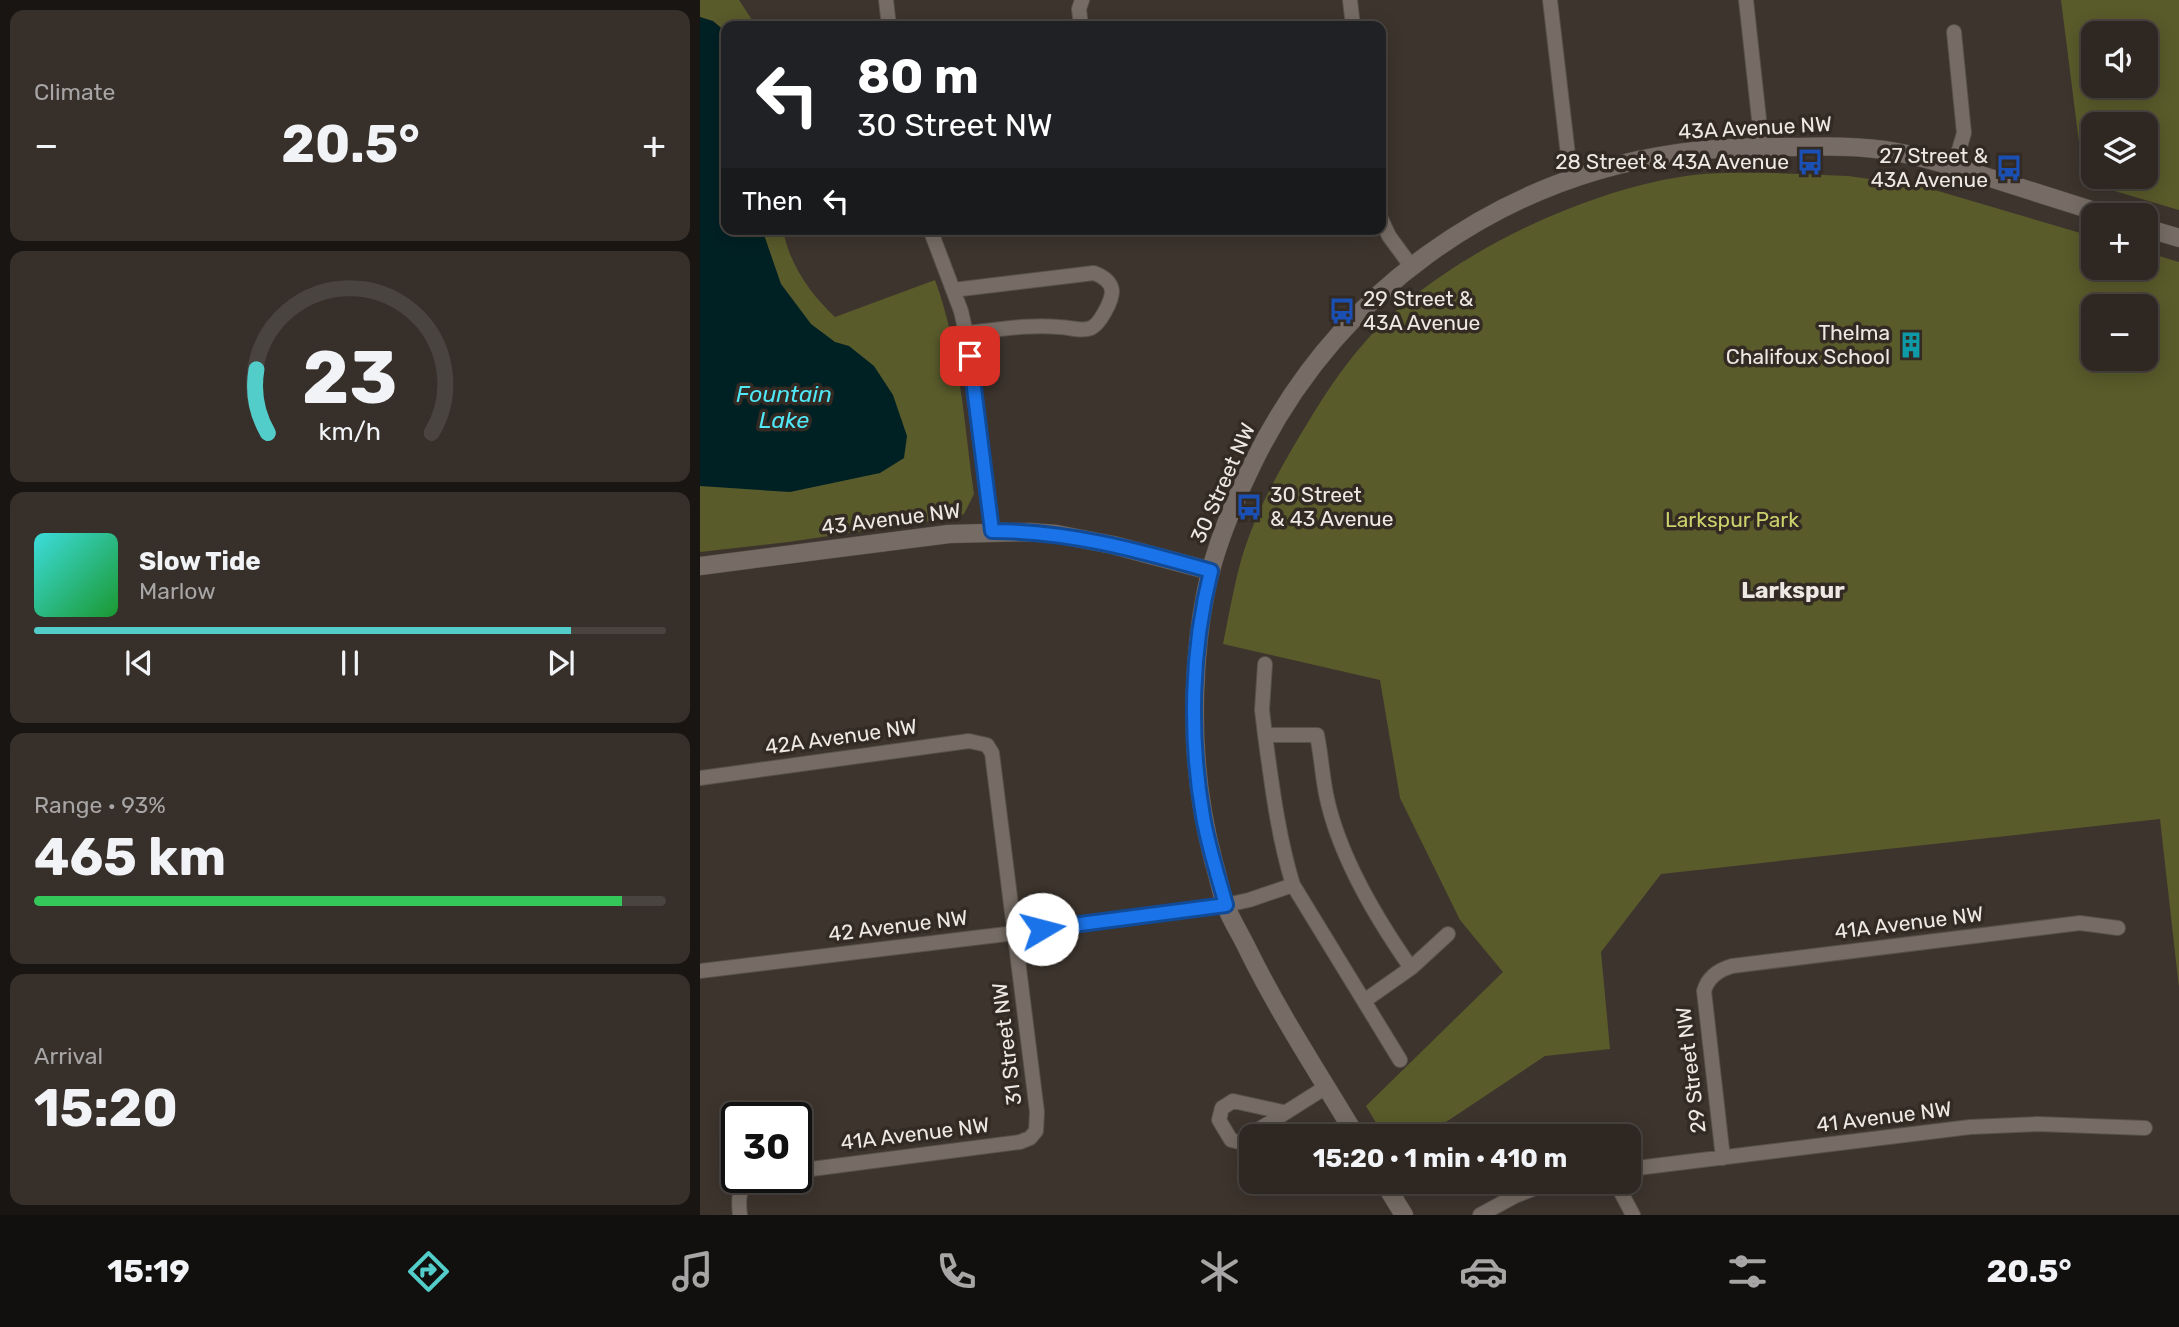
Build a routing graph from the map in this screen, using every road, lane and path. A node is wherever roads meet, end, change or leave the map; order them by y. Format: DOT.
graph roads {
  1 [pos="886,0"];
  2 [pos="1082,0"];
  3 [pos="1350,0"];
  4 [pos="1550,0"];
  5 [pos="1746,0"];
  6 [pos="888,21"];
  7 [pos="1080,21"];
  8 [pos="1352,21"];
  9 [pos="1954,32"];
  10 [pos="1760,147"];
  11 [pos="1954,167"];
  12 [pos="1576,177"];
  13 [pos="2081,207"];
  14 [pos="1386,230"];
  15 [pos="2158,232"];
  16 [pos="932,235"];
  17 [pos="2179,238"];
  18 [pos="1411,266"];
  19 [pos="953,290"];
  20 [pos="1357,314"];
  21 [pos="966,333"];
  22 [pos="992,531"];
  23 [pos="700,566"];
  24 [pos="1211,571"];
  25 [pos="1265,664"];
  26 [pos="1265,735"];
  27 [pos="987,745"];
  28 [pos="700,778"];
  29 [pos="1293,885"];
  30 [pos="1226,905"];
  31 [pos="2118,928"];
  32 [pos="1015,933"];
  33 [pos="1448,934"];
  34 [pos="1411,968"];
  35 [pos="700,971"];
  36 [pos="1709,978"];
  37 [pos="1364,1001"];
  38 [pos="1400,1060"];
  39 [pos="1326,1087"];
  40 [pos="1283,1112"];
  41 [pos="1349,1124"];
  42 [pos="2145,1128"];
  43 [pos="1036,1131"];
  44 [pos="1723,1158"];
  45 [pos="1641,1168"];
  46 [pos="812,1169"];
  47 [pos="741,1193"];
  48 [pos="1391,1194"];
  49 [pos="1520,1194"];
  50 [pos="1622,1194"];
  51 [pos="740,1215"];
  52 [pos="1404,1215"];
  53 [pos="1480,1215"];
  54 [pos="1633,1215"];
  1 -- 6 [label="street"];
  2 -- 7 [label="street"];
  3 -- 8 [label="street"];
  4 -- 12 [label="street"];
  5 -- 10 [label="street"];
  9 -- 11 [label="street"];
  10 -- 11 [label="street, 43A Avenue NW"];
  10 -- 12 [label="street, 43A Avenue NW"];
  11 -- 13 [label="street, 43A Avenue NW"];
  12 -- 18 [label="street, 43A Avenue NW"];
  14 -- 18 [label="street"];
  15 -- 17 [label="street"];
  16 -- 19 [label="street"];
  18 -- 20 [label="street, 43A Avenue NW"];
  19 -- 21 [label="street"];
  19 -- 21 [label="street"];
  20 -- 24 [label="street, 30 Street NW"];
  21 -- 22 [label="street"];
  22 -- 23 [label="street, 43 Avenue NW"];
  22 -- 24 [label="street, 43 Avenue NW"];
  24 -- 30 [label="street, 30 Street NW"];
  25 -- 26 [label="street"];
  26 -- 29 [label="street"];
  26 -- 34 [label="street"];
  27 -- 28 [label="street, 42A Avenue NW"];
  27 -- 32 [label="street, 31 Street NW"];
  29 -- 30 [label="street, 42 Avenue NW"];
  29 -- 37 [label="street"];
  30 -- 32 [label="street, 42 Avenue NW"];
  30 -- 39 [label="street, 30 Street NW"];
  31 -- 36 [label="street, 41A Avenue NW"];
  32 -- 35 [label="street, 42 Avenue NW"];
  32 -- 43 [label="street, 31 Street NW"];
  33 -- 34 [label="street"];
  34 -- 37 [label="street"];
  36 -- 44 [label="street, 29 Street NW"];
  37 -- 38 [label="street"];
  39 -- 40 [label="street"];
  39 -- 41 [label="street, 30 Street NW"];
  42 -- 44 [label="street, 41 Avenue NW"];
  43 -- 46 [label="street, 41A Avenue NW"];
  44 -- 45 [label="street, 41 Avenue NW"];
  47 -- 51 [label="street"];
  48 -- 52 [label="street"];
  49 -- 53 [label="street"];
  50 -- 54 [label="street"];
}
